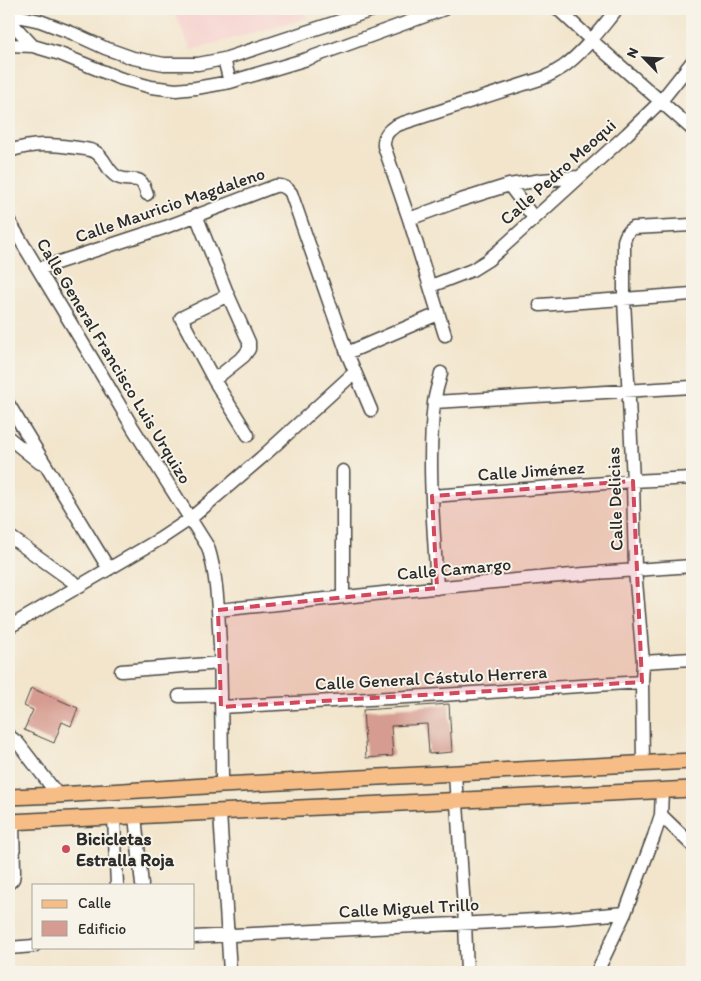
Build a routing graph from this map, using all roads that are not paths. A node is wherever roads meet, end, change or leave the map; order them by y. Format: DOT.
graph roads {
  1 [pos="376,9"];
  2 [pos="444,9"];
  3 [pos="558,9"];
  4 [pos="617,9"];
  5 [pos="9,14"];
  6 [pos="9,20"];
  7 [pos="591,40"];
  8 [pos="9,44"];
  9 [pos="32,46"];
  10 [pos="224,59"];
  11 [pos="692,62"];
  12 [pos="230,82"];
  13 [pos="661,100"];
  14 [pos="692,129"];
  15 [pos="9,150"];
  16 [pos="578,177"];
  17 [pos="509,186"];
  18 [pos="148,194"];
  19 [pos="196,215"];
  20 [pos="534,218"];
  21 [pos="410,219"];
  22 [pos="9,221"];
  23 [pos="692,225"];
  24 [pos="13,238"];
  25 [pos="38,269"];
  26 [pos="431,286"];
  27 [pos="692,294"];
  28 [pos="228,295"];
  29 [pos="624,299"];
  30 [pos="540,305"];
  31 [pos="438,314"];
  32 [pos="445,335"];
  33 [pos="347,353"];
  34 [pos="355,372"];
  35 [pos="441,373"];
  36 [pos="214,380"];
  37 [pos="692,387"];
  38 [pos="629,391"];
  39 [pos="434,402"];
  40 [pos="9,405"];
  41 [pos="371,410"];
  42 [pos="248,434"];
  43 [pos="9,438"];
  44 [pos="46,467"];
  45 [pos="343,471"];
  46 [pos="692,478"];
  47 [pos="633,481"];
  48 [pos="432,496"];
  49 [pos="190,520"];
  50 [pos="9,536"];
  51 [pos="692,566"];
  52 [pos="109,569"];
  53 [pos="635,570"];
  54 [pos="79,586"];
  55 [pos="437,588"];
  56 [pos="343,597"];
  57 [pos="218,610"];
  58 [pos="9,627"];
  59 [pos="692,659"];
  60 [pos="643,662"];
  61 [pos="220,663"];
  62 [pos="121,671"];
  63 [pos="642,682"];
  64 [pos="179,696"];
  65 [pos="221,701"];
  66 [pos="9,736"];
  67 [pos="692,761"];
  68 [pos="643,763"];
  69 [pos="455,774"];
  70 [pos="222,786"];
  71 [pos="692,789"];
  72 [pos="662,790"];
  73 [pos="58,795"];
  74 [pos="9,797"];
  75 [pos="457,801"];
  76 [pos="220,813"];
  77 [pos="661,815"];
  78 [pos="135,816"];
  79 [pos="114,817"];
  80 [pos="11,822"];
  81 [pos="692,845"];
  82 [pos="9,883"];
  83 [pos="117,884"];
  84 [pos="142,884"];
  85 [pos="625,913"];
  86 [pos="465,923"];
  87 [pos="228,935"];
  88 [pos="195,937"];
  89 [pos="32,946"];
  90 [pos="9,948"];
  91 [pos="230,972"];
  92 [pos="467,972"];
  93 [pos="597,972"];
  1 -- 10 [label="street"];
  2 -- 12 [label="street"];
  3 -- 7 [label="street"];
  4 -- 7 [label="street"];
  5 -- 10 [label="street"];
  6 -- 9 [label="street"];
  7 -- 13 [label="street"];
  7 -- 21 [label="street"];
  8 -- 9 [label="street"];
  9 -- 12 [label="street"];
  10 -- 12 [label="street"];
  11 -- 13 [label="street, Calle Pedro Meoqui"];
  13 -- 14 [label="street"];
  13 -- 16 [label="street, Calle Pedro Meoqui"];
  15 -- 18 [label="street"];
  16 -- 17 [label="street"];
  16 -- 20 [label="street, Calle Pedro Meoqui"];
  17 -- 20 [label="street"];
  17 -- 21 [label="street"];
  19 -- 25 [label="street, Calle Mauricio Magdaleno"];
  19 -- 28 [label="street"];
  19 -- 33 [label="street, Calle Mauricio Magdaleno"];
  20 -- 26 [label="street, Calle Pedro Meoqui"];
  21 -- 26 [label="street"];
  22 -- 24 [label="street, Calle General Francisco Luis Urquizo"];
  23 -- 29 [label="street, Calle Delicias"];
  24 -- 25 [label="street, Calle General Francisco Luis Urquizo"];
  25 -- 49 [label="street, Calle General Francisco Luis Urquizo"];
  26 -- 31 [label="street"];
  27 -- 29 [label="street"];
  28 -- 36 [label="street"];
  28 -- 36 [label="street"];
  29 -- 30 [label="street"];
  29 -- 38 [label="street, Calle Delicias"];
  31 -- 32 [label="street"];
  31 -- 33 [label="street"];
  33 -- 34 [label="street"];
  34 -- 41 [label="street"];
  34 -- 49 [label="street"];
  35 -- 39 [label="street"];
  36 -- 42 [label="street"];
  37 -- 38 [label="street"];
  38 -- 39 [label="street"];
  38 -- 47 [label="street, Calle Delicias"];
  39 -- 48 [label="street"];
  40 -- 44 [label="street"];
  43 -- 44 [label="street"];
  44 -- 52 [label="street"];
  45 -- 56 [label="street"];
  46 -- 47 [label="street, Calle Jiménez"];
  47 -- 48 [label="street, Calle Jiménez"];
  47 -- 53 [label="street, Calle Delicias"];
  48 -- 55 [label="street"];
  49 -- 52 [label="street"];
  49 -- 57 [label="street, Calle General Francisco Luis Urquizo"];
  50 -- 54 [label="street"];
  51 -- 53 [label="street, Calle Camargo"];
  52 -- 54 [label="street"];
  53 -- 55 [label="street, Calle Camargo"];
  53 -- 60 [label="street, Calle Delicias"];
  54 -- 58 [label="street"];
  55 -- 56 [label="street, Calle Camargo"];
  56 -- 57 [label="street, Calle Camargo"];
  57 -- 61 [label="street, Calle General Francisco Luis Urquizo"];
  59 -- 60 [label="street"];
  60 -- 63 [label="street, Calle Delicias"];
  61 -- 62 [label="street"];
  61 -- 65 [label="street, Calle General Francisco Luis Urquizo"];
  63 -- 65 [label="street, Calle General Cástulo Herrera"];
  63 -- 68 [label="street, Calle Delicias"];
  64 -- 65 [label="street, Calle General Cástulo Herrera"];
  65 -- 70 [label="street, Calle General Francisco Luis Urquizo"];
  66 -- 73 [label="street"];
  67 -- 68 [label="main road"];
  68 -- 69 [label="main road"];
  69 -- 70 [label="main road"];
  69 -- 75 [label="street"];
  70 -- 73 [label="main road"];
  71 -- 72 [label="main road"];
  72 -- 75 [label="main road"];
  72 -- 77 [label="street"];
  73 -- 74 [label="main road"];
  75 -- 76 [label="main road"];
  75 -- 86 [label="street"];
  76 -- 78 [label="main road"];
  76 -- 87 [label="street"];
  77 -- 81 [label="street"];
  77 -- 85 [label="street"];
  78 -- 79 [label="main road"];
  78 -- 84 [label="street"];
  79 -- 80 [label="main road"];
  79 -- 83 [label="street"];
  80 -- 82 [label="street"];
  85 -- 86 [label="street, Calle Miguel Trillo"];
  85 -- 93 [label="street"];
  86 -- 87 [label="street, Calle Miguel Trillo"];
  86 -- 92 [label="street"];
  87 -- 88 [label="street, Calle Miguel Trillo"];
  87 -- 91 [label="street"];
  89 -- 90 [label="street"];
}
